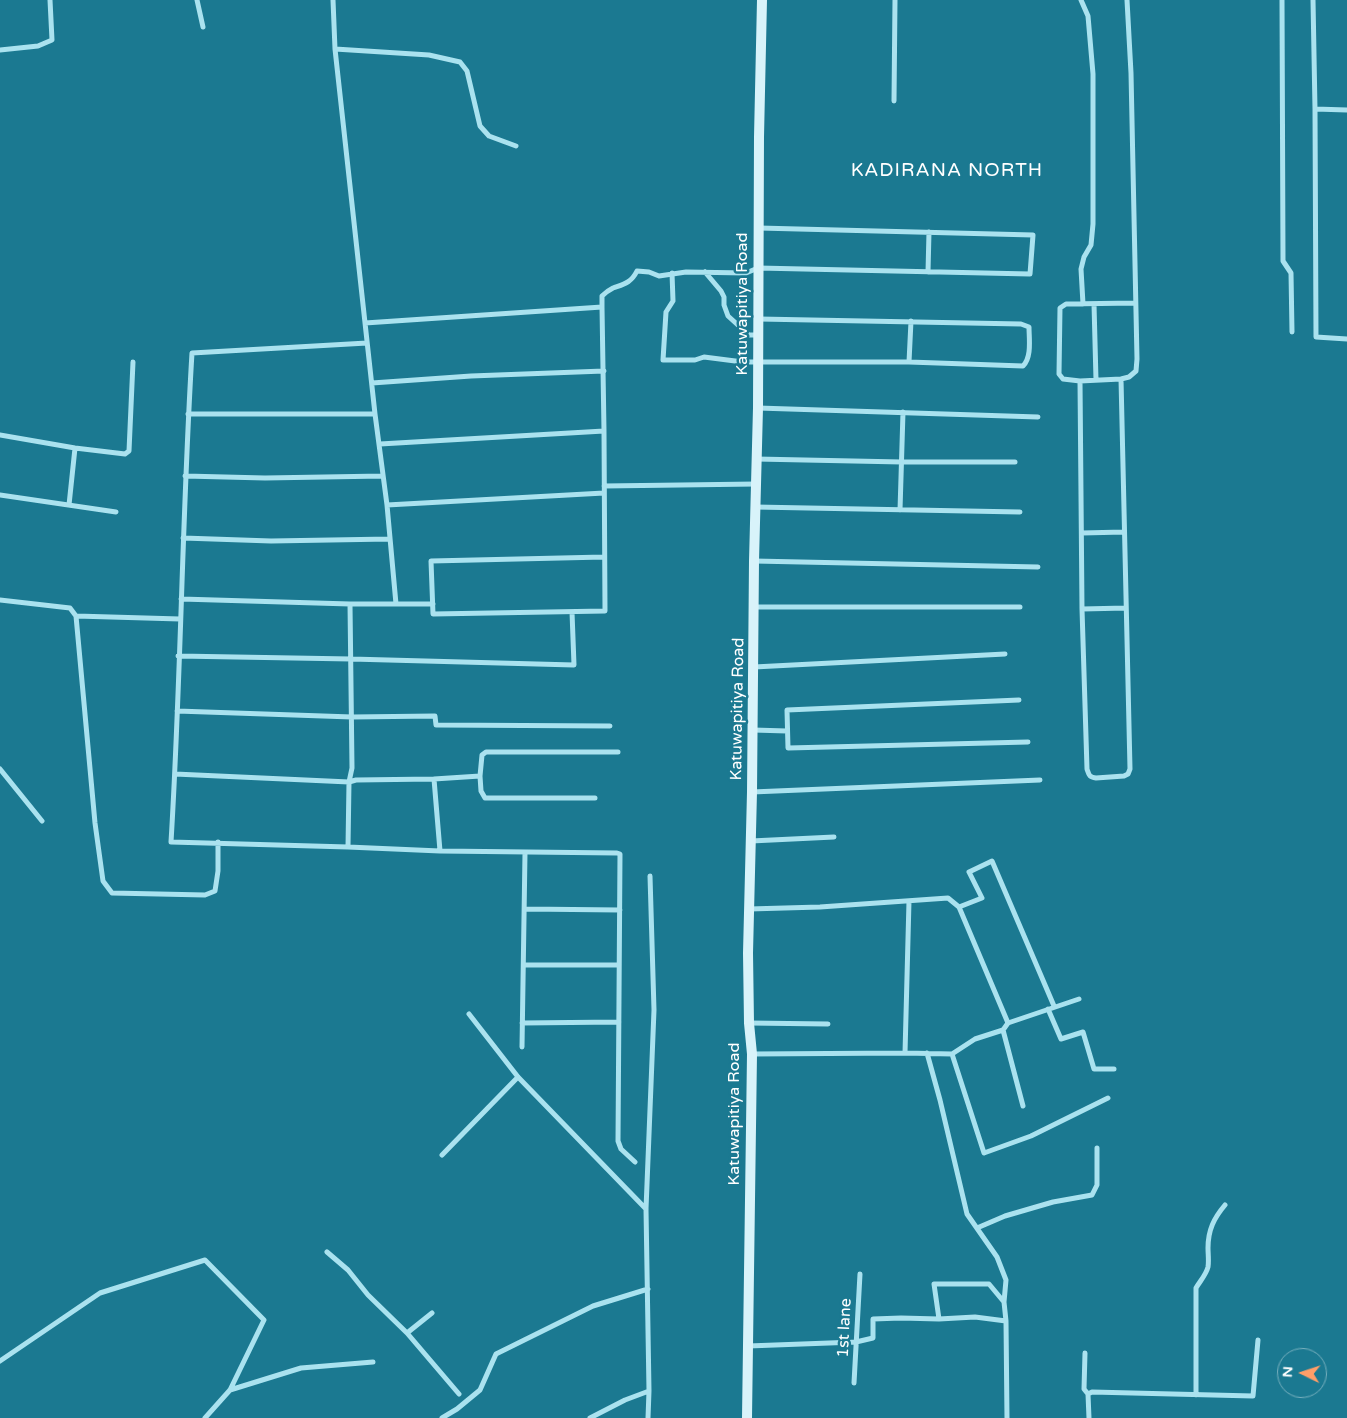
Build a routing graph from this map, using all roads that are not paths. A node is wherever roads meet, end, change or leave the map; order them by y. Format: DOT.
graph roads {
  1 [pos="50,0"];
  2 [pos="197,0"];
  3 [pos="333,0"];
  4 [pos="762,0"];
  5 [pos="895,0"];
  6 [pos="1081,0"];
  7 [pos="1128,0"];
  8 [pos="1282,0"];
  9 [pos="1313,0"];
  10 [pos="203,26"];
  11 [pos="0,50"];
  12 [pos="335,50"];
  13 [pos="894,101"];
  14 [pos="1315,109"];
  15 [pos="1347,110"];
  16 [pos="516,146"];
  17 [pos="758,228"];
  18 [pos="929,232"];
  19 [pos="758,268"];
  20 [pos="705,272"];
  21 [pos="928,272"];
  22 [pos="672,273"];
  23 [pos="1135,303"];
  24 [pos="1083,304"];
  25 [pos="1094,304"];
  26 [pos="602,307"];
  27 [pos="758,319"];
  28 [pos="911,321"];
  29 [pos="365,323"];
  30 [pos="1292,332"];
  31 [pos="758,335"];
  32 [pos="1347,339"];
  33 [pos="367,343"];
  34 [pos="133,362"];
  35 [pos="758,362"];
  36 [pos="909,362"];
  37 [pos="604,371"];
  38 [pos="1121,379"];
  39 [pos="1096,380"];
  40 [pos="1080,381"];
  41 [pos="372,382"];
  42 [pos="758,408"];
  43 [pos="903,412"];
  44 [pos="188,414"];
  45 [pos="375,414"];
  46 [pos="1038,417"];
  47 [pos="604,431"];
  48 [pos="0,435"];
  49 [pos="380,444"];
  50 [pos="75,448"];
  51 [pos="756,458"];
  52 [pos="902,462"];
  53 [pos="1015,462"];
  54 [pos="185,476"];
  55 [pos="383,476"];
  56 [pos="756,484"];
  57 [pos="604,486"];
  58 [pos="604,493"];
  59 [pos="0,495"];
  60 [pos="69,505"];
  61 [pos="387,505"];
  62 [pos="755,507"];
  63 [pos="900,510"];
  64 [pos="116,512"];
  65 [pos="1020,512"];
  66 [pos="1124,532"];
  67 [pos="1082,533"];
  68 [pos="184,538"];
  69 [pos="390,539"];
  70 [pos="604,557"];
  71 [pos="754,561"];
  72 [pos="1038,567"];
  73 [pos="181,598"];
  74 [pos="0,600"];
  75 [pos="350,604"];
  76 [pos="396,604"];
  77 [pos="433,604"];
  78 [pos="753,607"];
  79 [pos="1020,608"];
  80 [pos="1126,608"];
  81 [pos="1082,609"];
  82 [pos="572,612"];
  83 [pos="76,616"];
  84 [pos="180,618"];
  85 [pos="1005,654"];
  86 [pos="178,656"];
  87 [pos="351,659"];
  88 [pos="753,667"];
  89 [pos="1019,700"];
  90 [pos="177,711"];
  91 [pos="352,717"];
  92 [pos="610,726"];
  93 [pos="752,730"];
  94 [pos="787,730"];
  95 [pos="1028,742"];
  96 [pos="618,752"];
  97 [pos="0,769"];
  98 [pos="175,774"];
  99 [pos="480,776"];
  100 [pos="434,779"];
  101 [pos="1040,780"];
  102 [pos="349,782"];
  103 [pos="752,792"];
  104 [pos="596,798"];
  105 [pos="42,821"];
  106 [pos="834,837"];
  107 [pos="218,842"];
  108 [pos="751,842"];
  109 [pos="348,847"];
  110 [pos="440,851"];
  111 [pos="525,853"];
  112 [pos="650,876"];
  113 [pos="909,901"];
  114 [pos="959,907"];
  115 [pos="525,908"];
  116 [pos="749,909"];
  117 [pos="620,910"];
  118 [pos="524,965"];
  119 [pos="619,965"];
  120 [pos="1078,999"];
  121 [pos="1054,1006"];
  122 [pos="1048,1008"];
  123 [pos="469,1014"];
  124 [pos="619,1022"];
  125 [pos="522,1023"];
  126 [pos="749,1023"];
  127 [pos="1008,1023"];
  128 [pos="828,1024"];
  129 [pos="1003,1030"];
  130 [pos="522,1048"];
  131 [pos="905,1053"];
  132 [pos="927,1053"];
  133 [pos="752,1054"];
  134 [pos="952,1054"];
  135 [pos="1114,1069"];
  136 [pos="518,1077"];
  137 [pos="1108,1098"];
  138 [pos="1023,1106"];
  139 [pos="1097,1148"];
  140 [pos="442,1155"];
  141 [pos="635,1162"];
  142 [pos="1225,1205"];
  143 [pos="646,1209"];
  144 [pos="977,1228"];
  145 [pos="328,1252"];
  146 [pos="860,1274"];
  147 [pos="648,1289"];
  148 [pos="1004,1302"];
  149 [pos="432,1313"];
  150 [pos="939,1320"];
  151 [pos="1006,1321"];
  152 [pos="407,1333"];
  153 [pos="1258,1340"];
  154 [pos="856,1342"];
  155 [pos="747,1346"];
  156 [pos="1085,1353"];
  157 [pos="0,1361"];
  158 [pos="373,1362"];
  159 [pos="854,1383"];
  160 [pos="230,1390"];
  161 [pos="649,1391"];
  162 [pos="459,1394"];
  163 [pos="1088,1394"];
  164 [pos="1196,1395"];
  165 [pos="205,1418"];
  166 [pos="442,1418"];
  167 [pos="590,1418"];
  168 [pos="648,1418"];
  169 [pos="747,1418"];
  170 [pos="1007,1418"];
  171 [pos="1089,1418"];
  1 -- 11 [label="street"];
  2 -- 10 [label="street"];
  3 -- 12 [label="street"];
  4 -- 17 [label="street, Katuwapitiya Road"];
  5 -- 13 [label="street"];
  6 -- 24 [label="street"];
  7 -- 23 [label="street"];
  8 -- 30 [label="street"];
  9 -- 14 [label="street"];
  12 -- 16 [label="street"];
  12 -- 29 [label="street"];
  14 -- 15 [label="street"];
  14 -- 32 [label="street"];
  17 -- 18 [label="street"];
  17 -- 19 [label="street, Katuwapitiya Road"];
  18 -- 21 [label="street"];
  18 -- 21 [label="street"];
  19 -- 20 [label="street"];
  19 -- 21 [label="street"];
  19 -- 27 [label="street, Katuwapitiya Road"];
  20 -- 22 [label="street"];
  20 -- 31 [label="street"];
  22 -- 26 [label="street"];
  22 -- 35 [label="street"];
  23 -- 25 [label="street"];
  23 -- 38 [label="street"];
  24 -- 25 [label="street"];
  24 -- 40 [label="street"];
  25 -- 39 [label="street"];
  26 -- 29 [label="street"];
  26 -- 37 [label="street"];
  27 -- 28 [label="street"];
  27 -- 31 [label="street, Katuwapitiya Road"];
  28 -- 36 [label="street"];
  28 -- 36 [label="street"];
  29 -- 33 [label="street"];
  31 -- 35 [label="street, Katuwapitiya Road"];
  33 -- 41 [label="street"];
  33 -- 44 [label="street"];
  34 -- 50 [label="street"];
  35 -- 36 [label="street"];
  35 -- 42 [label="street, Katuwapitiya Road"];
  37 -- 41 [label="street"];
  37 -- 47 [label="street"];
  38 -- 39 [label="street"];
  38 -- 66 [label="street"];
  39 -- 40 [label="street"];
  40 -- 67 [label="street"];
  41 -- 45 [label="street"];
  42 -- 43 [label="street"];
  42 -- 51 [label="street, Katuwapitiya Road"];
  43 -- 46 [label="street"];
  43 -- 52 [label="street"];
  44 -- 45 [label="street"];
  44 -- 54 [label="street"];
  45 -- 49 [label="street"];
  47 -- 49 [label="street"];
  47 -- 57 [label="street"];
  48 -- 50 [label="street"];
  49 -- 55 [label="street"];
  50 -- 60 [label="street"];
  51 -- 52 [label="street"];
  51 -- 56 [label="street, Katuwapitiya Road"];
  52 -- 53 [label="street"];
  52 -- 63 [label="street"];
  54 -- 55 [label="street"];
  54 -- 68 [label="street"];
  55 -- 61 [label="street"];
  56 -- 57 [label="street"];
  56 -- 62 [label="street, Katuwapitiya Road"];
  57 -- 58 [label="street"];
  58 -- 61 [label="street"];
  58 -- 70 [label="street"];
  59 -- 60 [label="street"];
  60 -- 64 [label="street"];
  61 -- 69 [label="street"];
  62 -- 63 [label="street"];
  62 -- 71 [label="street, Katuwapitiya Road"];
  63 -- 65 [label="street"];
  66 -- 67 [label="street"];
  66 -- 80 [label="street"];
  67 -- 81 [label="street"];
  68 -- 69 [label="street"];
  68 -- 73 [label="street"];
  69 -- 76 [label="street"];
  70 -- 77 [label="street"];
  70 -- 82 [label="street"];
  71 -- 72 [label="street"];
  71 -- 78 [label="street, Katuwapitiya Road"];
  73 -- 75 [label="street"];
  73 -- 84 [label="street"];
  74 -- 83 [label="street"];
  75 -- 76 [label="street"];
  75 -- 87 [label="street"];
  76 -- 77 [label="street"];
  77 -- 82 [label="street"];
  78 -- 79 [label="street"];
  78 -- 88 [label="street, Katuwapitiya Road"];
  80 -- 81 [label="street"];
  80 -- 81 [label="street"];
  82 -- 87 [label="street"];
  83 -- 84 [label="street"];
  83 -- 107 [label="street"];
  84 -- 86 [label="street"];
  85 -- 88 [label="street"];
  86 -- 87 [label="street"];
  86 -- 90 [label="street"];
  87 -- 91 [label="street"];
  88 -- 93 [label="street, Katuwapitiya Road"];
  89 -- 94 [label="street"];
  90 -- 91 [label="street"];
  90 -- 98 [label="street"];
  91 -- 92 [label="street"];
  91 -- 102 [label="street"];
  93 -- 94 [label="street"];
  93 -- 103 [label="street, Katuwapitiya Road"];
  94 -- 95 [label="street"];
  96 -- 99 [label="street"];
  97 -- 105 [label="street"];
  98 -- 102 [label="street"];
  98 -- 107 [label="street"];
  99 -- 100 [label="street"];
  99 -- 104 [label="street"];
  100 -- 102 [label="street"];
  100 -- 110 [label="street"];
  101 -- 103 [label="street"];
  102 -- 109 [label="street"];
  103 -- 108 [label="street, Katuwapitiya Road"];
  106 -- 108 [label="street"];
  107 -- 109 [label="street"];
  108 -- 116 [label="street, Katuwapitiya Road"];
  109 -- 110 [label="street"];
  110 -- 111 [label="street"];
  111 -- 115 [label="street"];
  111 -- 117 [label="street"];
  112 -- 143 [label="street"];
  113 -- 114 [label="street"];
  113 -- 116 [label="street"];
  113 -- 131 [label="street"];
  114 -- 121 [label="street"];
  114 -- 127 [label="street"];
  115 -- 117 [label="street"];
  115 -- 118 [label="street"];
  116 -- 126 [label="street, Katuwapitiya Road"];
  117 -- 119 [label="street"];
  118 -- 119 [label="street"];
  118 -- 125 [label="street"];
  119 -- 124 [label="street"];
  120 -- 121 [label="street"];
  121 -- 122 [label="street"];
  122 -- 127 [label="street"];
  122 -- 135 [label="street"];
  123 -- 136 [label="street"];
  124 -- 125 [label="street"];
  124 -- 141 [label="street"];
  125 -- 130 [label="street"];
  126 -- 128 [label="street"];
  126 -- 133 [label="street, Katuwapitiya Road"];
  127 -- 129 [label="street"];
  129 -- 134 [label="street"];
  129 -- 138 [label="street"];
  131 -- 132 [label="street"];
  131 -- 133 [label="street"];
  132 -- 134 [label="street"];
  132 -- 144 [label="street"];
  133 -- 155 [label="street, Katuwapitiya Road"];
  134 -- 137 [label="street"];
  136 -- 140 [label="street"];
  136 -- 143 [label="street"];
  139 -- 144 [label="street"];
  142 -- 164 [label="street"];
  143 -- 147 [label="street"];
  144 -- 148 [label="street"];
  145 -- 152 [label="street"];
  146 -- 154 [label="street, 1st lane"];
  147 -- 161 [label="street"];
  147 -- 166 [label="street"];
  148 -- 150 [label="street"];
  148 -- 151 [label="street"];
  149 -- 152 [label="street"];
  150 -- 151 [label="street"];
  150 -- 154 [label="street"];
  151 -- 170 [label="street"];
  152 -- 162 [label="street"];
  153 -- 164 [label="street"];
  154 -- 155 [label="street"];
  154 -- 159 [label="street, 1st lane"];
  155 -- 169 [label="street, Katuwapitiya Road"];
  156 -- 163 [label="street"];
  157 -- 160 [label="street"];
  158 -- 160 [label="street"];
  160 -- 165 [label="street"];
  161 -- 167 [label="street"];
  161 -- 168 [label="street"];
  163 -- 164 [label="street"];
  163 -- 171 [label="street"];
}
